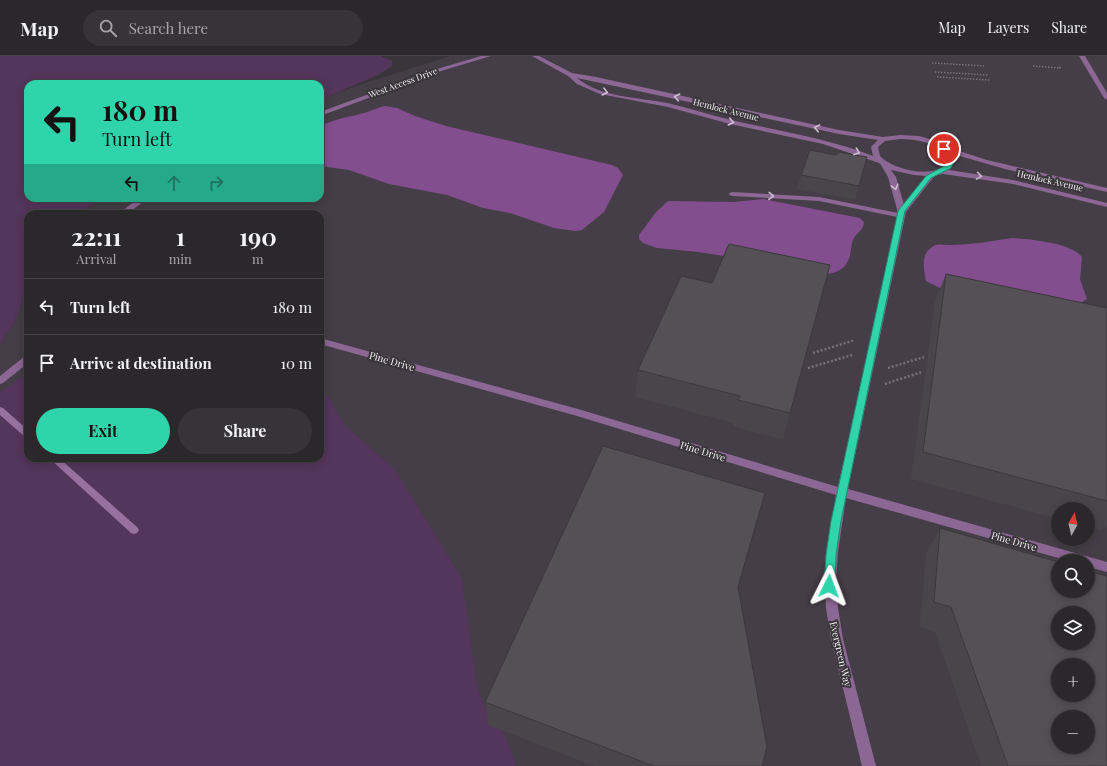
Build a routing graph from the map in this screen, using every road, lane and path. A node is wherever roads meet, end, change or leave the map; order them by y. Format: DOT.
graph roads {
  1 [pos="488,56"];
  2 [pos="535,56"];
  3 [pos="1082,56"];
  4 [pos="932,63"];
  5 [pos="1059,65"];
  6 [pos="984,66"];
  7 [pos="1033,66"];
  8 [pos="935,72"];
  9 [pos="570,75"];
  10 [pos="988,75"];
  11 [pos="937,77"];
  12 [pos="990,80"];
  13 [pos="1107,98"];
  14 [pos="324,113"];
  15 [pos="883,139"];
  16 [pos="944,149"];
  17 [pos="883,163"];
  18 [pos="937,172"];
  19 [pos="1107,190"];
  20 [pos="732,194"];
  21 [pos="138,202"];
  22 [pos="1107,205"];
  23 [pos="128,210"];
  24 [pos="901,214"];
  25 [pos="876,333"];
  26 [pos="324,342"];
  27 [pos="872,349"];
  28 [pos="813,353"];
  29 [pos="924,357"];
  30 [pos="24,361"];
  31 [pos="808,368"];
  32 [pos="922,372"];
  33 [pos="867,374"];
  34 [pos="4,378"];
  35 [pos="864,391"];
  36 [pos="842,492"];
  37 [pos="1062,554"];
  38 [pos="1095,563"];
  39 [pos="1107,567"];
  40 [pos="869,766"];
  1 -- 14 [label="street, West Access Drive"];
  2 -- 9 [label="street, Hemlock Avenue"];
  3 -- 13 [label="street"];
  4 -- 6 [label="path"];
  5 -- 7 [label="path"];
  8 -- 10 [label="path"];
  15 -- 9 [label="street, Hemlock Avenue, one-way"];
  9 -- 17 [label="street, Hemlock Avenue, one-way"];
  11 -- 12 [label="path"];
  15 -- 16 [label="street, Hemlock Avenue"];
  15 -- 17 [label="street, Evergreen Way"];
  16 -- 18 [label="street, Evergreen Way"];
  16 -- 19 [label="street, Hemlock Avenue"];
  17 -- 18 [label="street, Hemlock Avenue"];
  17 -- 24 [label="street, Evergreen Way, one-way"];
  18 -- 22 [label="street, Hemlock Avenue, one-way"];
  18 -- 24 [label="street, Evergreen Way"];
  20 -- 24 [label="street, one-way"];
  21 -- 23 [label="street"];
  24 -- 25 [label="street, Evergreen Way"];
  25 -- 27 [label="street, Evergreen Way"];
  25 -- 28 [label="path"];
  26 -- 36 [label="street, Pine Drive"];
  27 -- 31 [label="path"];
  27 -- 33 [label="street, Evergreen Way"];
  29 -- 33 [label="path"];
  30 -- 34 [label="street"];
  32 -- 35 [label="path"];
  33 -- 35 [label="street, Evergreen Way"];
  35 -- 36 [label="street, Evergreen Way"];
  36 -- 37 [label="street, Pine Drive"];
  36 -- 40 [label="street, Evergreen Way"];
  38 -- 39 [label="street, Pine Drive"];
}
